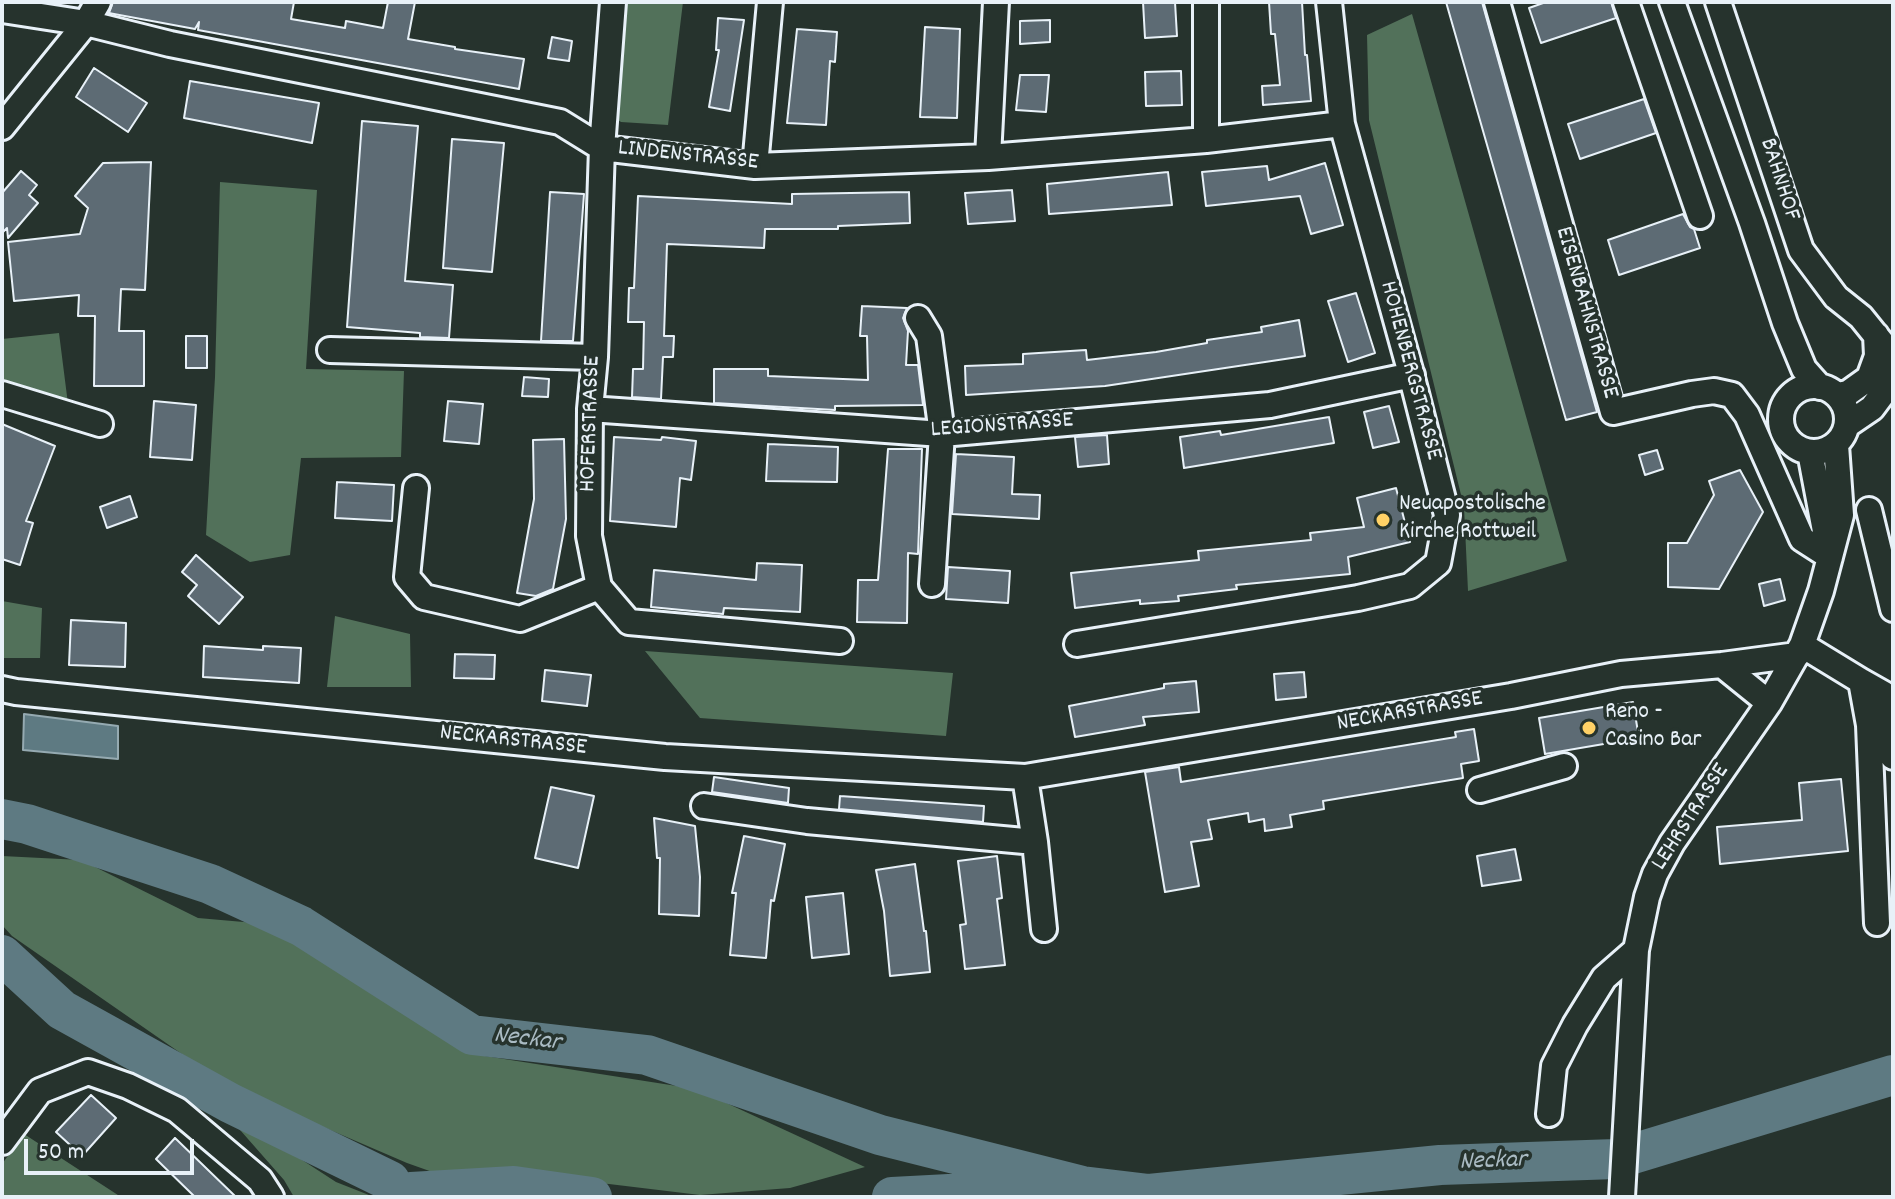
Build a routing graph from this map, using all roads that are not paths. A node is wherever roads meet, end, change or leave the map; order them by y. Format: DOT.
graph roads {
  1 [pos="613,2"];
  2 [pos="770,2"];
  3 [pos="996,2"];
  4 [pos="1206,2"];
  5 [pos="1329,2"];
  6 [pos="1497,2"];
  7 [pos="1626,2"];
  8 [pos="1672,2"];
  9 [pos="1718,2"];
  10 [pos="2,10"];
  11 [pos="92,13"];
  12 [pos="1342,124"];
  13 [pos="2,127"];
  14 [pos="1206,140"];
  15 [pos="602,148"];
  16 [pos="988,157"];
  17 [pos="755,166"];
  18 [pos="1700,216"];
  19 [pos="918,318"];
  20 [pos="1785,323"];
  21 [pos="1876,334"];
  22 [pos="330,350"];
  23 [pos="595,357"];
  24 [pos="1412,375"];
  25 [pos="1828,391"];
  26 [pos="2,394"];
  27 [pos="1787,400"];
  28 [pos="590,409"];
  29 [pos="100,424"];
  30 [pos="942,434"];
  31 [pos="1841,435"];
  32 [pos="1810,452"];
  33 [pos="416,488"];
  34 [pos="1869,510"];
  35 [pos="1830,557"];
  36 [pos="932,584"];
  37 [pos="599,587"];
  38 [pos="1893,609"];
  39 [pos="840,641"];
  40 [pos="1077,644"];
  41 [pos="1799,650"];
  42 [pos="1722,665"];
  43 [pos="1861,681"];
  44 [pos="2,689"];
  45 [pos="1769,703"];
  46 [pos="1893,756"];
  47 [pos="1564,766"];
  48 [pos="1025,777"];
  49 [pos="1480,790"];
  50 [pos="704,806"];
  51 [pos="1035,842"];
  52 [pos="1877,923"];
  53 [pos="1044,929"];
  54 [pos="1636,950"];
  55 [pos="1549,1114"];
  56 [pos="2,1142"];
  57 [pos="271,1197"];
  58 [pos="1622,1197"];
  1 -- 15 [label="street, HOFERSTRASSE"];
  2 -- 17 [label="street"];
  3 -- 16 [label="street"];
  4 -- 14 [label="street"];
  5 -- 12 [label="street, HOHENBERGSTRASSE"];
  6 -- 35 [label="street, EISENBAHNSTRASSE"];
  7 -- 18 [label="street"];
  8 -- 20 [label="street"];
  9 -- 21 [label="street, BAHNHOF"];
  10 -- 11 [label="street, LINDENSTRASSE"];
  11 -- 13 [label="street"];
  11 -- 15 [label="street, LINDENSTRASSE"];
  12 -- 14 [label="street, LINDENSTRASSE"];
  12 -- 24 [label="street, HOHENBERGSTRASSE"];
  14 -- 16 [label="street, LINDENSTRASSE"];
  15 -- 17 [label="street, LINDENSTRASSE"];
  15 -- 23 [label="street, HOFERSTRASSE"];
  16 -- 17 [label="street, LINDENSTRASSE"];
  19 -- 30 [label="street"];
  20 -- 25 [label="street"];
  20 -- 27 [label="street"];
  21 -- 25 [label="street"];
  21 -- 31 [label="street, BAHNHOF"];
  22 -- 23 [label="street"];
  23 -- 28 [label="street, HOFERSTRASSE"];
  24 -- 30 [label="street, LEGIONSTRASSE"];
  24 -- 40 [label="street, HOHENBERGSTRASSE"];
  25 -- 27 [label="street"];
  25 -- 31 [label="street"];
  26 -- 29 [label="street"];
  27 -- 32 [label="street"];
  28 -- 30 [label="street, LEGIONSTRASSE"];
  28 -- 37 [label="street, HOFERSTRASSE"];
  30 -- 36 [label="street"];
  31 -- 32 [label="street"];
  31 -- 35 [label="street, LEHRSTRASSE"];
  32 -- 35 [label="street, LEHRSTRASSE"];
  33 -- 37 [label="street"];
  34 -- 38 [label="street"];
  35 -- 41 [label="street, LEHRSTRASSE"];
  37 -- 39 [label="street, HOFERSTRASSE"];
  41 -- 42 [label="street, NECKARSTRASSE"];
  41 -- 43 [label="street"];
  41 -- 45 [label="street, LEHRSTRASSE"];
  42 -- 45 [label="street"];
  42 -- 48 [label="street, NECKARSTRASSE"];
  43 -- 46 [label="street"];
  43 -- 52 [label="street"];
  44 -- 48 [label="street, NECKARSTRASSE"];
  45 -- 54 [label="street, LEHRSTRASSE"];
  47 -- 49 [label="street"];
  48 -- 51 [label="street"];
  50 -- 51 [label="street"];
  51 -- 53 [label="street"];
  54 -- 55 [label="street"];
  54 -- 58 [label="street, LEHRSTRASSE"];
  56 -- 57 [label="street"];
}
